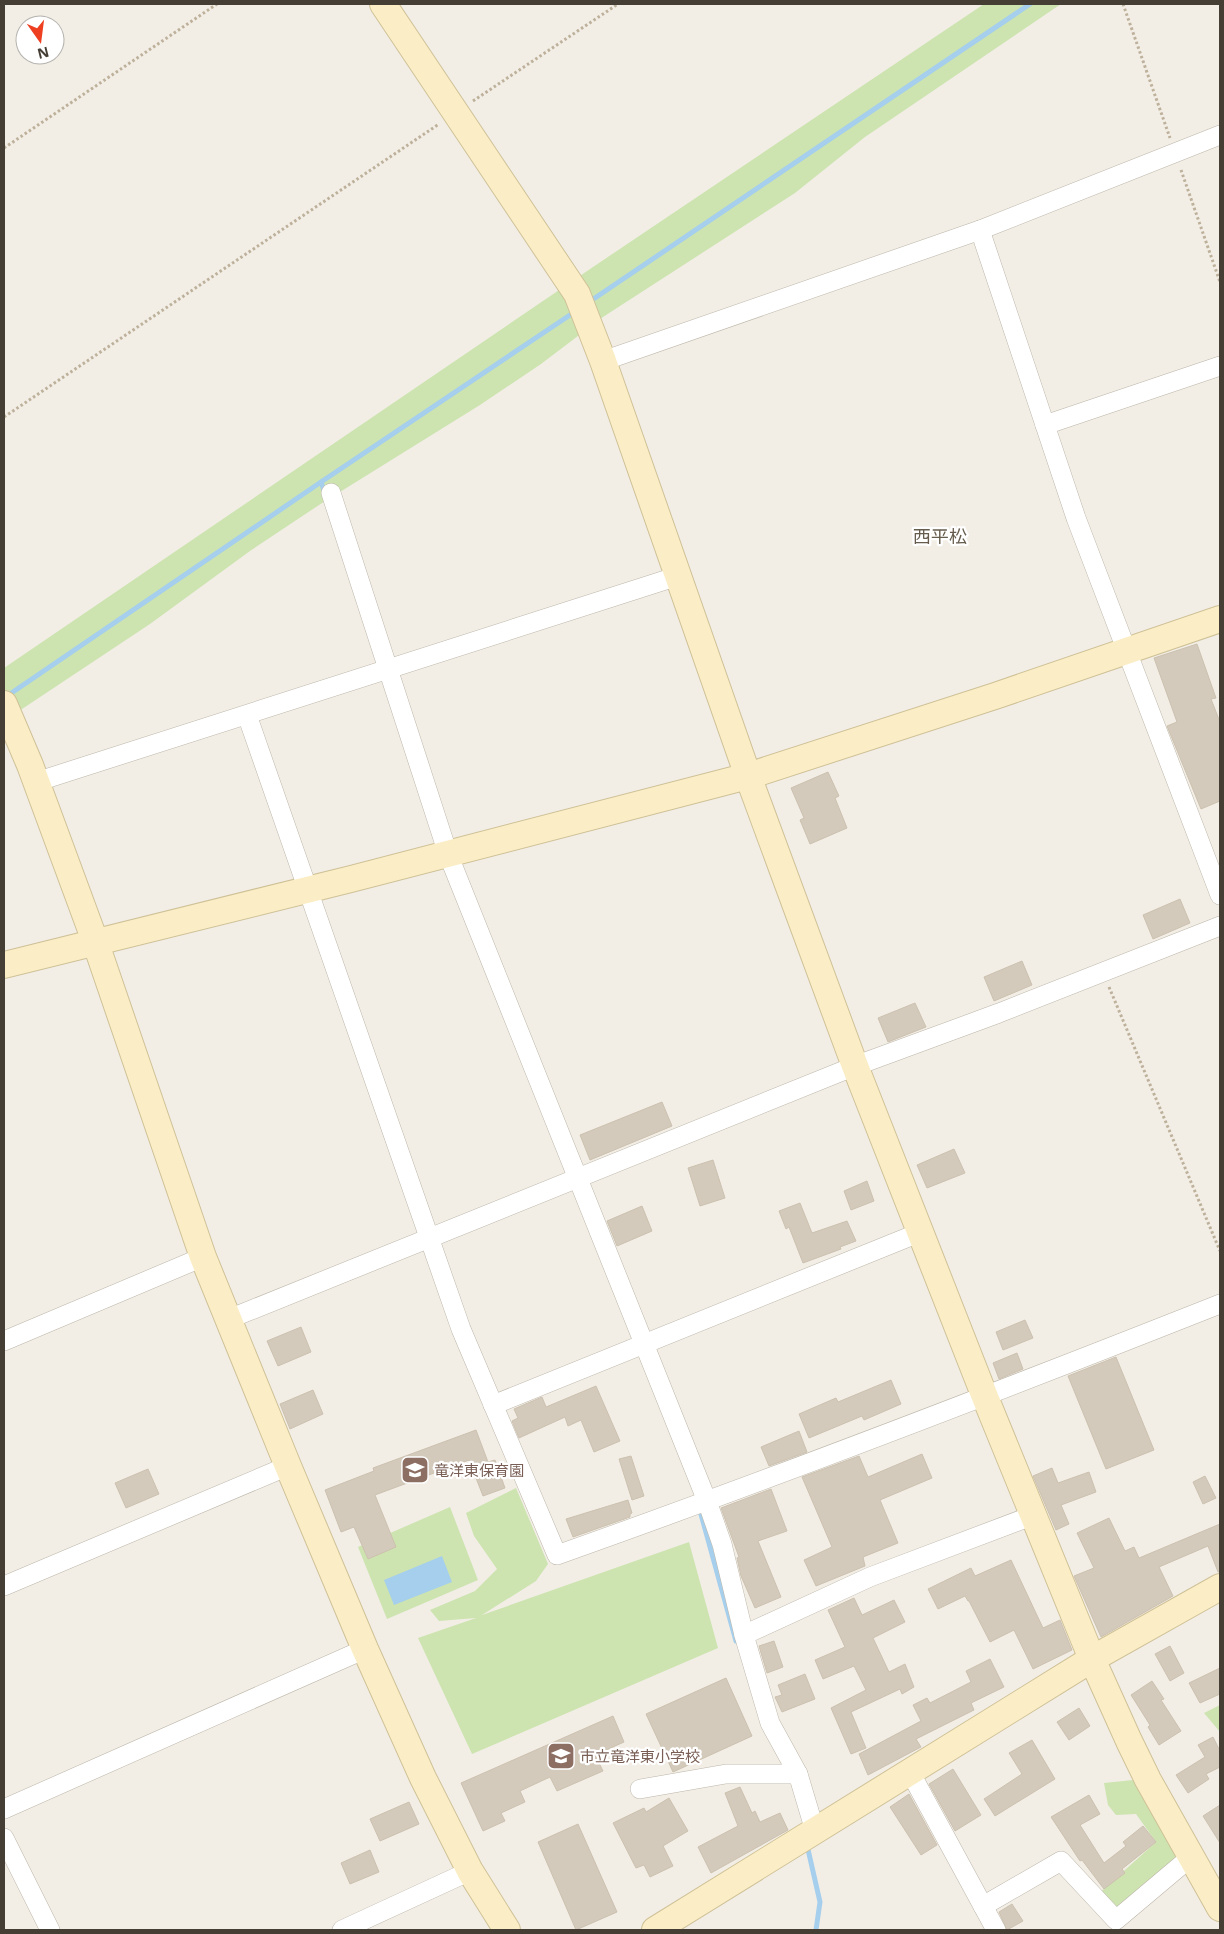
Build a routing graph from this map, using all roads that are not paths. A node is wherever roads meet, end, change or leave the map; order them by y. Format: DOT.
graph roads {
  1 [pos="383,4"];
  2 [pos="1220,135"];
  3 [pos="980,230"];
  4 [pos="603,361"];
  5 [pos="1220,366"];
  6 [pos="1045,425"];
  7 [pos="330,493"];
  8 [pos="678,576"];
  9 [pos="1220,619"];
  10 [pos="1126,651"];
  11 [pos="388,670"];
  12 [pos="4,704"];
  13 [pos="247,715"];
  14 [pos="748,776"];
  15 [pos="36,782"];
  16 [pos="448,854"];
  17 [pos="308,889"];
  18 [pos="1220,895"];
  19 [pos="1220,926"];
  20 [pos="95,942"];
  21 [pos="4,965"];
  22 [pos="855,1066"];
  23 [pos="577,1179"];
  24 [pos="921,1232"];
  25 [pos="430,1237"];
  26 [pos="203,1257"];
  27 [pos="1220,1304"];
  28 [pos="228,1319"];
  29 [pos="4,1341"];
  30 [pos="644,1343"];
  31 [pos="985,1397"];
  32 [pos="493,1405"];
  33 [pos="288,1466"];
  34 [pos="707,1501"];
  35 [pos="1034,1515"];
  36 [pos="4,1586"];
  37 [pos="1220,1587"];
  38 [pos="744,1635"];
  39 [pos="365,1649"];
  40 [pos="1092,1659"];
  41 [pos="910,1772"];
  42 [pos="798,1774"];
  43 [pos="640,1789"];
  44 [pos="4,1809"];
  45 [pos="814,1831"];
  46 [pos="4,1838"];
  47 [pos="1192,1856"];
  48 [pos="470,1872"];
  49 [pos="983,1906"];
  50 [pos="1220,1908"];
  51 [pos="50,1930"];
  52 [pos="342,1930"];
  53 [pos="507,1930"];
  54 [pos="655,1930"];
  55 [pos="996,1930"];
  1 -- 4 [label="street"];
  2 -- 3 [label="street"];
  3 -- 4 [label="street"];
  3 -- 6 [label="street"];
  4 -- 8 [label="street"];
  5 -- 6 [label="street"];
  6 -- 10 [label="street"];
  7 -- 11 [label="street"];
  8 -- 11 [label="street"];
  8 -- 14 [label="street"];
  9 -- 10 [label="street"];
  10 -- 14 [label="street"];
  10 -- 18 [label="street"];
  11 -- 13 [label="street"];
  11 -- 16 [label="street"];
  12 -- 15 [label="street"];
  13 -- 15 [label="street"];
  13 -- 17 [label="street"];
  14 -- 16 [label="street"];
  14 -- 22 [label="street"];
  15 -- 20 [label="street"];
  16 -- 17 [label="street"];
  16 -- 23 [label="street"];
  17 -- 20 [label="street"];
  17 -- 25 [label="street"];
  19 -- 22 [label="street"];
  20 -- 21 [label="street"];
  20 -- 26 [label="street"];
  22 -- 23 [label="street"];
  22 -- 24 [label="street"];
  23 -- 25 [label="street"];
  23 -- 30 [label="street"];
  24 -- 30 [label="street"];
  24 -- 31 [label="street"];
  25 -- 28 [label="street"];
  25 -- 32 [label="street"];
  26 -- 28 [label="street"];
  26 -- 29 [label="street"];
  27 -- 31 [label="street"];
  28 -- 33 [label="street"];
  30 -- 32 [label="street"];
  30 -- 34 [label="street"];
  31 -- 34 [label="street"];
  31 -- 35 [label="street"];
  32 -- 34 [label="street"];
  33 -- 36 [label="street"];
  33 -- 39 [label="street"];
  34 -- 38 [label="street"];
  35 -- 38 [label="street"];
  35 -- 40 [label="street"];
  37 -- 40 [label="street"];
  38 -- 42 [label="street"];
  39 -- 44 [label="street"];
  39 -- 48 [label="street"];
  40 -- 41 [label="street"];
  40 -- 47 [label="street"];
  41 -- 45 [label="street"];
  41 -- 49 [label="street"];
  42 -- 43 [label="street"];
  42 -- 45 [label="street"];
  45 -- 54 [label="street"];
  46 -- 51 [label="street"];
  47 -- 49 [label="street"];
  47 -- 50 [label="street"];
  48 -- 52 [label="street"];
  48 -- 53 [label="street"];
  49 -- 55 [label="street"];
}
